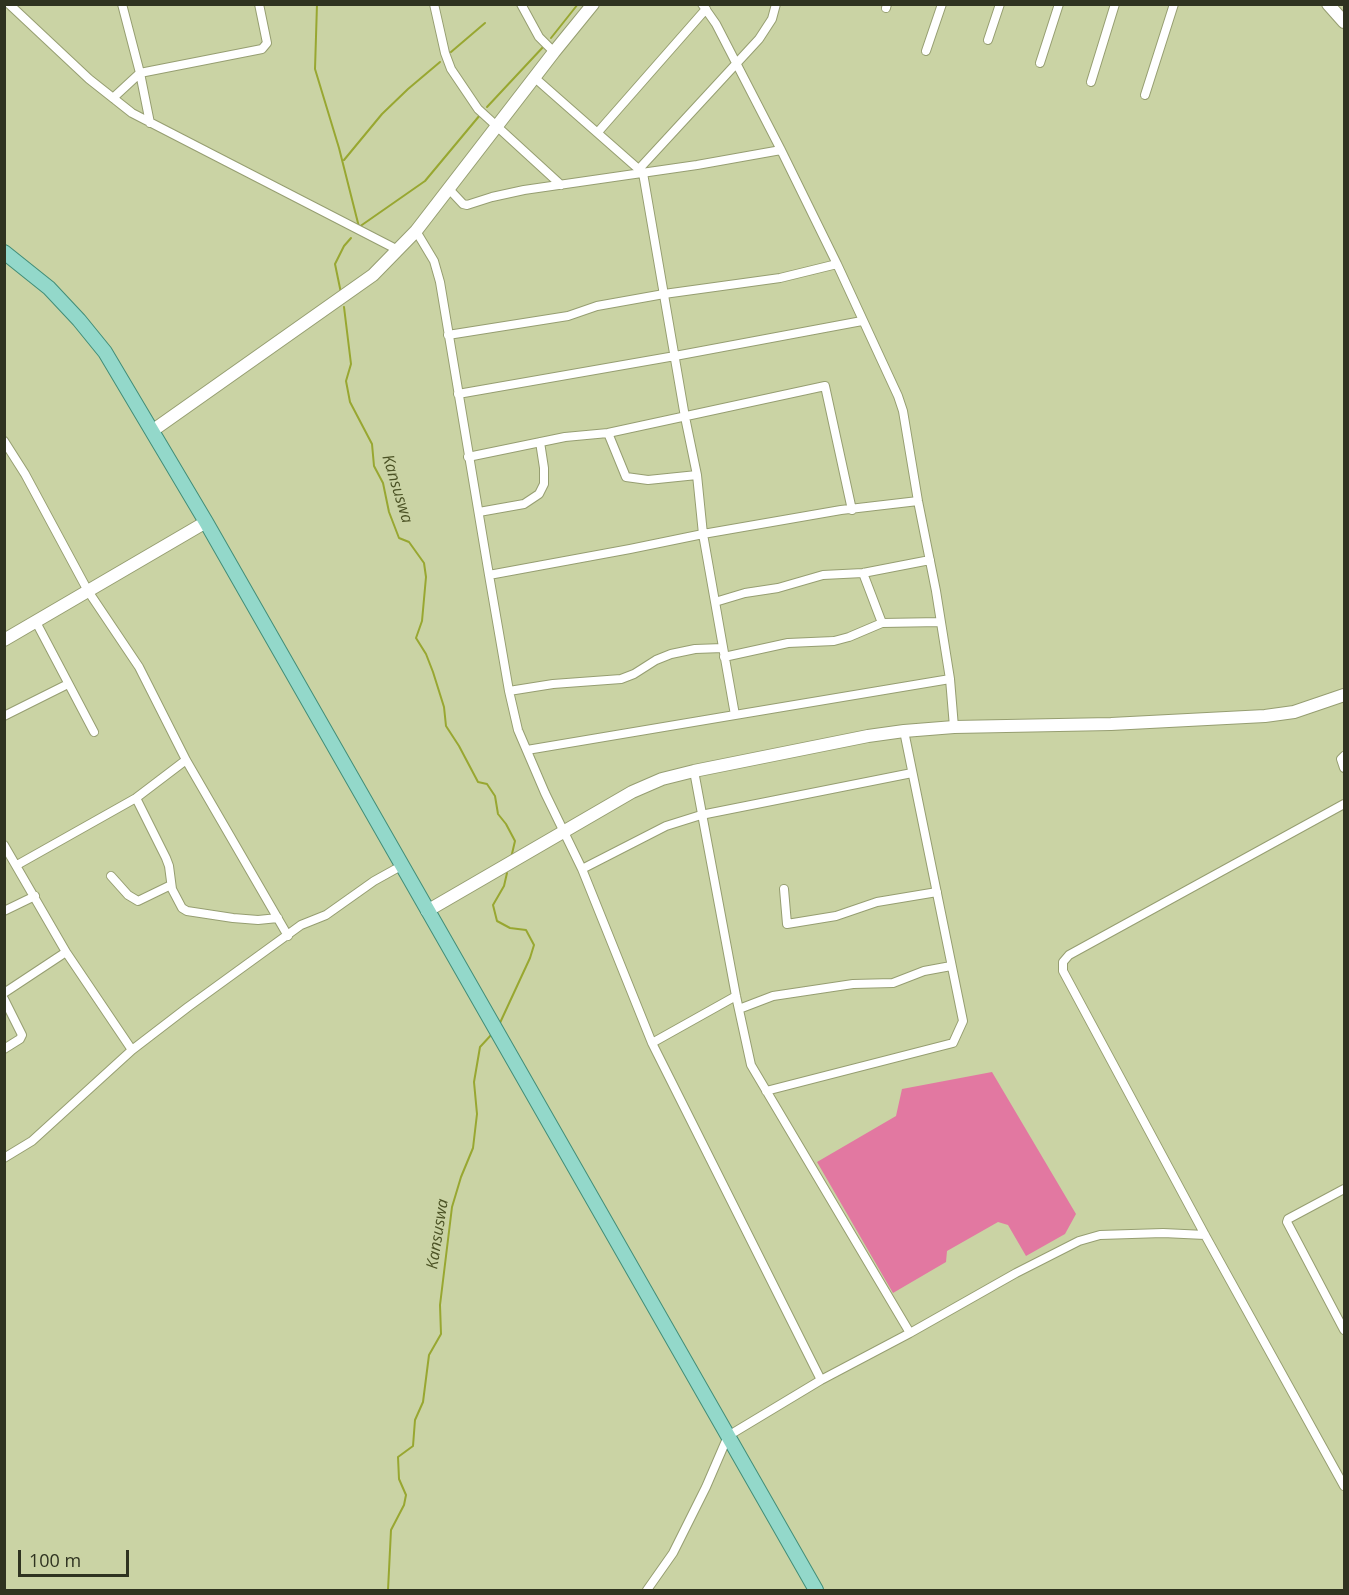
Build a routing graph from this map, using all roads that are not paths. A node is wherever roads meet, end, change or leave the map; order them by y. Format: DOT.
graph roads {
  1 [pos="9,4"];
  2 [pos="122,4"];
  3 [pos="259,4"];
  4 [pos="434,4"];
  5 [pos="521,4"];
  6 [pos="593,4"];
  7 [pos="776,4"];
  8 [pos="942,4"];
  9 [pos="1000,4"];
  10 [pos="1059,4"];
  11 [pos="1115,4"];
  12 [pos="1174,4"];
  13 [pos="1328,4"];
  14 [pos="704,7"];
  15 [pos="1344,22"];
  16 [pos="988,40"];
  17 [pos="926,51"];
  18 [pos="554,52"];
  19 [pos="736,63"];
  20 [pos="1040,63"];
  21 [pos="140,73"];
  22 [pos="535,78"];
  23 [pos="1091,82"];
  24 [pos="1145,96"];
  25 [pos="113,98"];
  26 [pos="150,123"];
  27 [pos="497,126"];
  28 [pos="598,132"];
  29 [pos="781,150"];
  30 [pos="641,171"];
  31 [pos="561,185"];
  32 [pos="448,188"];
  33 [pos="416,231"];
  34 [pos="398,250"];
  35 [pos="4,252"];
  36 [pos="837,264"];
  37 [pos="664,294"];
  38 [pos="862,321"];
  39 [pos="448,335"];
  40 [pos="675,356"];
  41 [pos="458,394"];
  42 [pos="685,417"];
  43 [pos="152,431"];
  44 [pos="608,432"];
  45 [pos="4,441"];
  46 [pos="540,442"];
  47 [pos="468,457"];
  48 [pos="696,475"];
  49 [pos="918,501"];
  50 [pos="852,510"];
  51 [pos="479,512"];
  52 [pos="206,522"];
  53 [pos="703,534"];
  54 [pos="930,560"];
  55 [pos="863,573"];
  56 [pos="489,574"];
  57 [pos="88,591"];
  58 [pos="715,602"];
  59 [pos="36,622"];
  60 [pos="941,622"];
  61 [pos="882,623"];
  62 [pos="4,640"];
  63 [pos="723,652"];
  64 [pos="950,679"];
  65 [pos="68,684"];
  66 [pos="509,691"];
  67 [pos="1344,695"];
  68 [pos="735,715"];
  69 [pos="4,716"];
  70 [pos="954,727"];
  71 [pos="904,731"];
  72 [pos="94,732"];
  73 [pos="527,750"];
  74 [pos="1344,756"];
  75 [pos="186,760"];
  76 [pos="1344,768"];
  77 [pos="694,771"];
  78 [pos="912,773"];
  79 [pos="136,798"];
  80 [pos="1344,804"];
  81 [pos="701,815"];
  82 [pos="564,833"];
  83 [pos="4,845"];
  84 [pos="17,865"];
  85 [pos="401,866"];
  86 [pos="582,869"];
  87 [pos="111,876"];
  88 [pos="171,885"];
  89 [pos="784,889"];
  90 [pos="937,892"];
  91 [pos="34,896"];
  92 [pos="4,911"];
  93 [pos="427,911"];
  94 [pos="278,918"];
  95 [pos="288,936"];
  96 [pos="66,952"];
  97 [pos="951,966"];
  98 [pos="4,993"];
  99 [pos="736,996"];
  100 [pos="4,999"];
  101 [pos="739,1009"];
  102 [pos="652,1043"];
  103 [pos="4,1049"];
  104 [pos="132,1050"];
  105 [pos="766,1091"];
  106 [pos="4,1158"];
  107 [pos="1344,1189"];
  108 [pos="1205,1235"];
  109 [pos="1344,1330"];
  110 [pos="910,1333"];
  111 [pos="821,1380"];
  112 [pos="728,1436"];
  113 [pos="1344,1486"];
  114 [pos="647,1590"];
  115 [pos="816,1590"];
  1 -- 25 [label="street"];
  2 -- 21 [label="street"];
  3 -- 21 [label="street"];
  4 -- 27 [label="street"];
  5 -- 18 [label="street"];
  6 -- 18 [label="street"];
  7 -- 19 [label="street"];
  8 -- 17 [label="street"];
  9 -- 16 [label="street"];
  10 -- 20 [label="street"];
  11 -- 23 [label="street"];
  12 -- 24 [label="street"];
  13 -- 15 [label="street"];
  14 -- 19 [label="street"];
  14 -- 28 [label="street"];
  18 -- 22 [label="street"];
  19 -- 29 [label="street"];
  19 -- 30 [label="street"];
  21 -- 25 [label="street"];
  21 -- 26 [label="street"];
  22 -- 27 [label="street"];
  22 -- 28 [label="street"];
  25 -- 26 [label="street"];
  26 -- 34 [label="street"];
  27 -- 31 [label="street"];
  27 -- 32 [label="street"];
  28 -- 30 [label="street"];
  29 -- 30 [label="street"];
  29 -- 36 [label="street"];
  30 -- 31 [label="street"];
  30 -- 37 [label="street"];
  31 -- 32 [label="street"];
  32 -- 33 [label="street"];
  33 -- 34 [label="street"];
  33 -- 39 [label="street"];
  34 -- 43 [label="street"];
  35 -- 43 [label="main road"];
  36 -- 37 [label="street"];
  36 -- 38 [label="street"];
  37 -- 39 [label="street"];
  37 -- 40 [label="street"];
  38 -- 40 [label="street"];
  38 -- 49 [label="street"];
  39 -- 41 [label="street"];
  40 -- 41 [label="street"];
  40 -- 42 [label="street"];
  41 -- 47 [label="street"];
  42 -- 44 [label="street"];
  42 -- 48 [label="street"];
  42 -- 50 [label="street"];
  43 -- 52 [label="main road"];
  44 -- 46 [label="street"];
  44 -- 48 [label="street"];
  45 -- 57 [label="street"];
  46 -- 47 [label="street"];
  46 -- 51 [label="street"];
  47 -- 51 [label="street"];
  48 -- 53 [label="street"];
  49 -- 50 [label="street"];
  49 -- 54 [label="street"];
  50 -- 53 [label="street"];
  51 -- 56 [label="street"];
  52 -- 57 [label="street"];
  52 -- 85 [label="main road"];
  53 -- 56 [label="street"];
  53 -- 58 [label="street"];
  54 -- 55 [label="street"];
  54 -- 60 [label="street"];
  55 -- 58 [label="street"];
  55 -- 61 [label="street"];
  56 -- 66 [label="street"];
  57 -- 59 [label="street"];
  57 -- 75 [label="street"];
  58 -- 63 [label="street"];
  59 -- 62 [label="street"];
  59 -- 65 [label="street"];
  60 -- 61 [label="street"];
  60 -- 64 [label="street"];
  61 -- 63 [label="street"];
  63 -- 66 [label="street"];
  63 -- 68 [label="street"];
  64 -- 68 [label="street"];
  64 -- 70 [label="street"];
  65 -- 69 [label="street"];
  65 -- 72 [label="street"];
  66 -- 73 [label="street"];
  67 -- 70 [label="street"];
  68 -- 73 [label="street"];
  70 -- 71 [label="street"];
  71 -- 77 [label="street"];
  71 -- 78 [label="street"];
  73 -- 82 [label="street"];
  74 -- 76 [label="street"];
  75 -- 79 [label="street"];
  75 -- 94 [label="street"];
  77 -- 81 [label="street"];
  77 -- 82 [label="street"];
  78 -- 81 [label="street"];
  78 -- 90 [label="street"];
  79 -- 84 [label="street"];
  79 -- 88 [label="street"];
  80 -- 108 [label="street"];
  81 -- 86 [label="street"];
  81 -- 99 [label="street"];
  82 -- 86 [label="street"];
  82 -- 93 [label="street"];
  83 -- 84 [label="street"];
  84 -- 91 [label="street"];
  85 -- 93 [label="main road"];
  85 -- 95 [label="street"];
  86 -- 102 [label="street"];
  87 -- 88 [label="street"];
  88 -- 94 [label="street"];
  89 -- 90 [label="street"];
  90 -- 97 [label="street"];
  91 -- 92 [label="street"];
  91 -- 96 [label="street"];
  93 -- 112 [label="main road"];
  94 -- 95 [label="street"];
  95 -- 104 [label="street"];
  96 -- 98 [label="street"];
  96 -- 104 [label="street"];
  97 -- 101 [label="street"];
  97 -- 105 [label="street"];
  99 -- 101 [label="street"];
  99 -- 102 [label="street"];
  100 -- 103 [label="street"];
  101 -- 105 [label="street"];
  102 -- 111 [label="street"];
  104 -- 106 [label="street"];
  105 -- 110 [label="street"];
  107 -- 109 [label="street"];
  108 -- 110 [label="street"];
  108 -- 113 [label="street"];
  110 -- 111 [label="street"];
  111 -- 112 [label="street"];
  112 -- 114 [label="street"];
  112 -- 115 [label="main road"];
}
